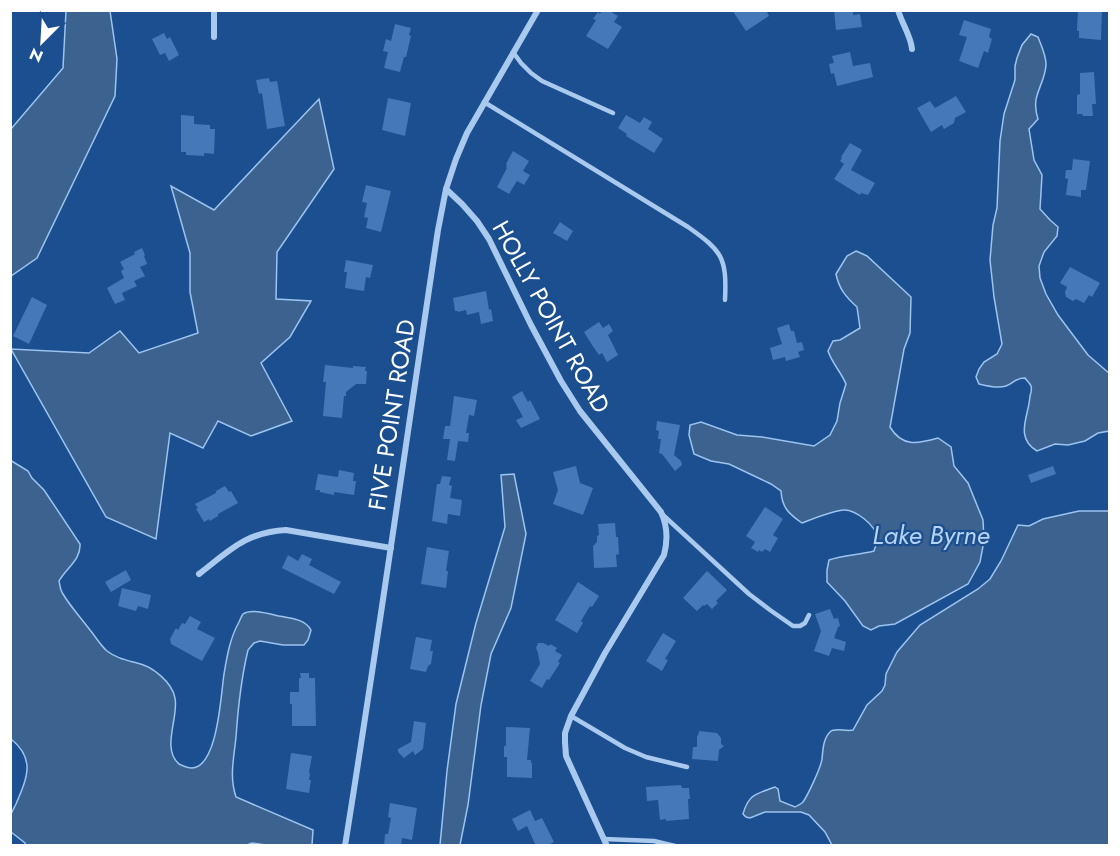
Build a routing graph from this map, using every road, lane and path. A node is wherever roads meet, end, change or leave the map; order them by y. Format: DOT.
graph roads {
  1 [pos="214,10"];
  2 [pos="538,10"];
  3 [pos="898,10"];
  4 [pos="214,37"];
  5 [pos="912,49"];
  6 [pos="513,52"];
  7 [pos="484,102"];
  8 [pos="613,113"];
  9 [pos="446,189"];
  10 [pos="725,300"];
  11 [pos="663,515"];
  12 [pos="391,548"];
  13 [pos="199,574"];
  14 [pos="808,615"];
  15 [pos="571,716"];
  16 [pos="687,767"];
  17 [pos="606,842"];
  18 [pos="345,846"];
  19 [pos="675,846"];
  1 -- 4 [label="street"];
  2 -- 6 [label="street, FIVE POINT ROAD"];
  3 -- 5 [label="street"];
  6 -- 7 [label="street, FIVE POINT ROAD"];
  6 -- 8 [label="lane"];
  7 -- 9 [label="street, FIVE POINT ROAD"];
  7 -- 10 [label="lane"];
  9 -- 11 [label="street, HOLLY POINT ROAD"];
  9 -- 12 [label="street, FIVE POINT ROAD"];
  11 -- 14 [label="lane"];
  11 -- 15 [label="street"];
  12 -- 13 [label="street"];
  12 -- 18 [label="street, FIVE POINT ROAD"];
  15 -- 16 [label="lane"];
  15 -- 17 [label="street"];
  17 -- 19 [label="lane"];
}
